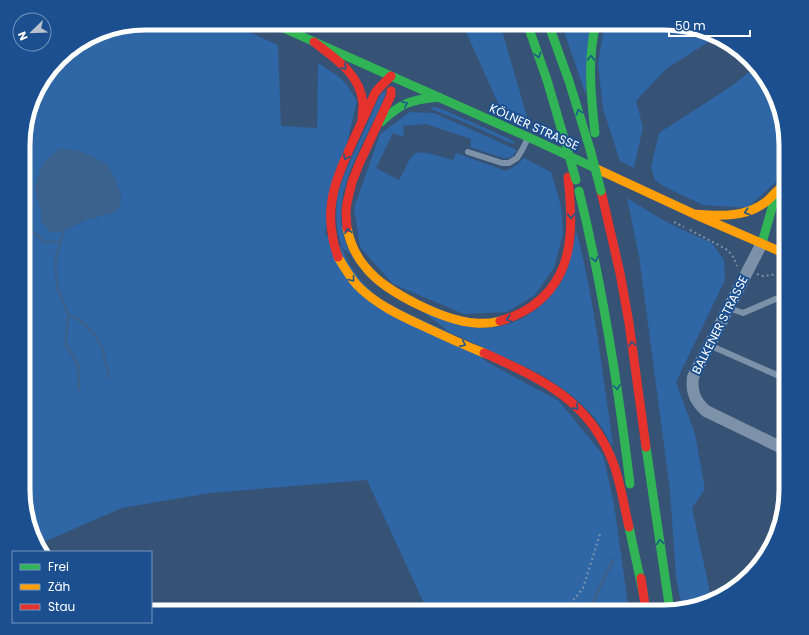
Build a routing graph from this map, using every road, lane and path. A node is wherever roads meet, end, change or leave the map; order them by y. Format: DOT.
graph roads {
  1 [pos="287,30"];
  2 [pos="529,30"];
  3 [pos="551,30"];
  4 [pos="595,30"];
  5 [pos="314,42"];
  6 [pos="391,76"];
  7 [pos="439,97"];
  8 [pos="362,121"];
  9 [pos="377,125"];
  10 [pos="528,137"];
  11 [pos="594,151"];
  12 [pos="468,152"];
  13 [pos="572,178"];
  14 [pos="778,190"];
  15 [pos="694,214"];
  16 [pos="776,229"];
  17 [pos="762,243"];
  18 [pos="779,251"];
  19 [pos="779,298"];
  20 [pos="729,308"];
  21 [pos="709,345"];
  22 [pos="779,376"];
  23 [pos="779,447"];
  24 [pos="600,534"];
  25 [pos="643,592"];
  26 [pos="570,605"];
  27 [pos="645,605"];
  28 [pos="669,605"];
  1 -- 5 [label="main road, KÖLNER STRASSE"];
  2 -- 13 [label="main road, one-way, bridge"];
  11 -- 3 [label="main road, one-way"];
  11 -- 4 [label="main road, one-way"];
  5 -- 6 [label="main road, KÖLNER STRASSE"];
  5 -- 8 [label="main road, one-way"];
  6 -- 7 [label="main road, KÖLNER STRASSE"];
  6 -- 8 [label="main road"];
  6 -- 9 [label="main road"];
  9 -- 7 [label="main road, one-way"];
  7 -- 10 [label="main road, KÖLNER STRASSE"];
  8 -- 25 [label="main road, one-way"];
  13 -- 9 [label="main road, one-way"];
  10 -- 12 [label="lane"];
  10 -- 15 [label="main road, KÖLNER STRASSE"];
  28 -- 11 [label="main road, one-way, bridge"];
  13 -- 25 [label="main road, one-way"];
  14 -- 15 [label="main road, one-way"];
  14 -- 17 [label="main road"];
  15 -- 17 [label="main road, KÖLNER STRASSE"];
  16 -- 17 [label="main road"];
  17 -- 18 [label="main road, KÖLNER STRASSE"];
  17 -- 20 [label="street, BALKENER STRASSE"];
  19 -- 20 [label="lane"];
  20 -- 21 [label="street, BALKENER STRASSE"];
  21 -- 22 [label="lane"];
  21 -- 23 [label="street, BALKENER STRASSE"];
  24 -- 26 [label="path"];
  25 -- 27 [label="main road"];
}
